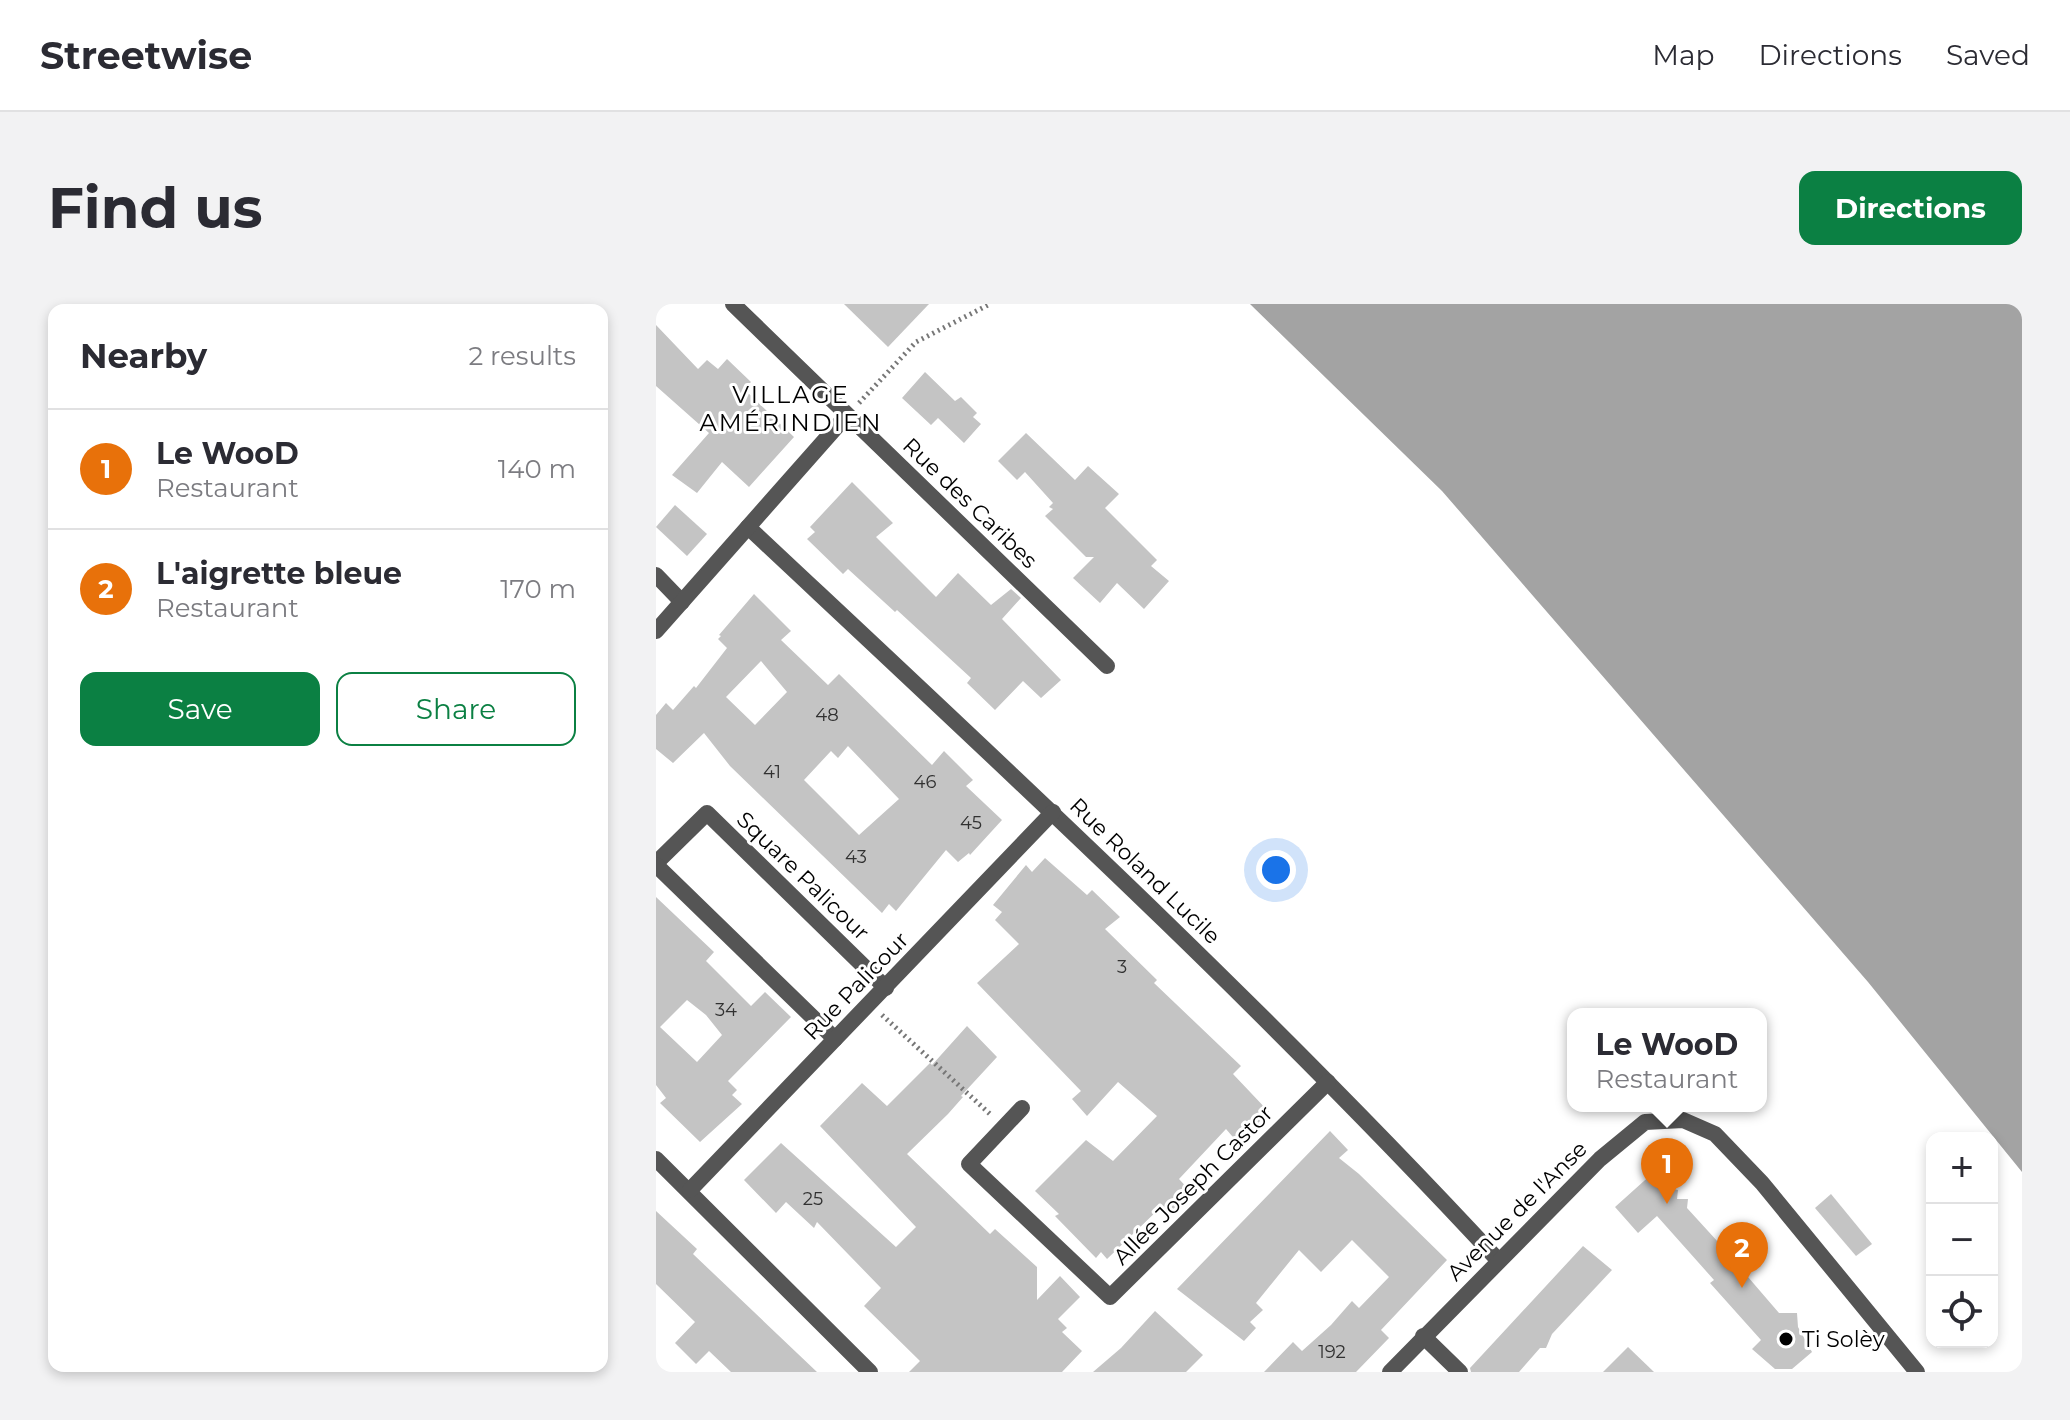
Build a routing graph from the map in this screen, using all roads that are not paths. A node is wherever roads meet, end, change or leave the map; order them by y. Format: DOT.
graph roads {
  1 [pos="733,304"];
  2 [pos="847,415"];
  3 [pos="748,527"];
  4 [pos="656,575"];
  5 [pos="682,602"];
  6 [pos="656,631"];
  7 [pos="1107,666"];
  8 [pos="1053,812"];
  9 [pos="656,864"];
  10 [pos="886,988"];
  11 [pos="835,1039"];
  12 [pos="1328,1082"];
  13 [pos="1022,1108"];
  14 [pos="656,1159"];
  15 [pos="690,1190"];
  16 [pos="1498,1260"];
  17 [pos="1423,1336"];
  18 [pos="870,1372"];
  19 [pos="1390,1372"];
  20 [pos="1460,1372"];
  21 [pos="1917,1372"];
  1 -- 2 [label="street, Rue des Caribes"];
  2 -- 3 [label="street"];
  2 -- 7 [label="street, Rue des Caribes"];
  3 -- 5 [label="street"];
  3 -- 8 [label="street, Rue Roland Lucile"];
  4 -- 5 [label="street"];
  5 -- 6 [label="street"];
  8 -- 10 [label="street, Rue Palicour"];
  8 -- 12 [label="street, Rue Roland Lucile"];
  9 -- 10 [label="street, Square Palicour"];
  9 -- 11 [label="street, Square Palicour"];
  10 -- 11 [label="street, Rue Palicour"];
  11 -- 15 [label="street, Rue Palicour"];
  12 -- 13 [label="street, Allée Joseph Castor"];
  12 -- 16 [label="street, Rue Roland Lucile"];
  14 -- 15 [label="street"];
  15 -- 18 [label="street"];
  16 -- 17 [label="street, Avenue de l'Anse"];
  16 -- 21 [label="street, Avenue de l'Anse"];
  17 -- 19 [label="street, Avenue de l'Anse"];
  17 -- 20 [label="street"];
}
